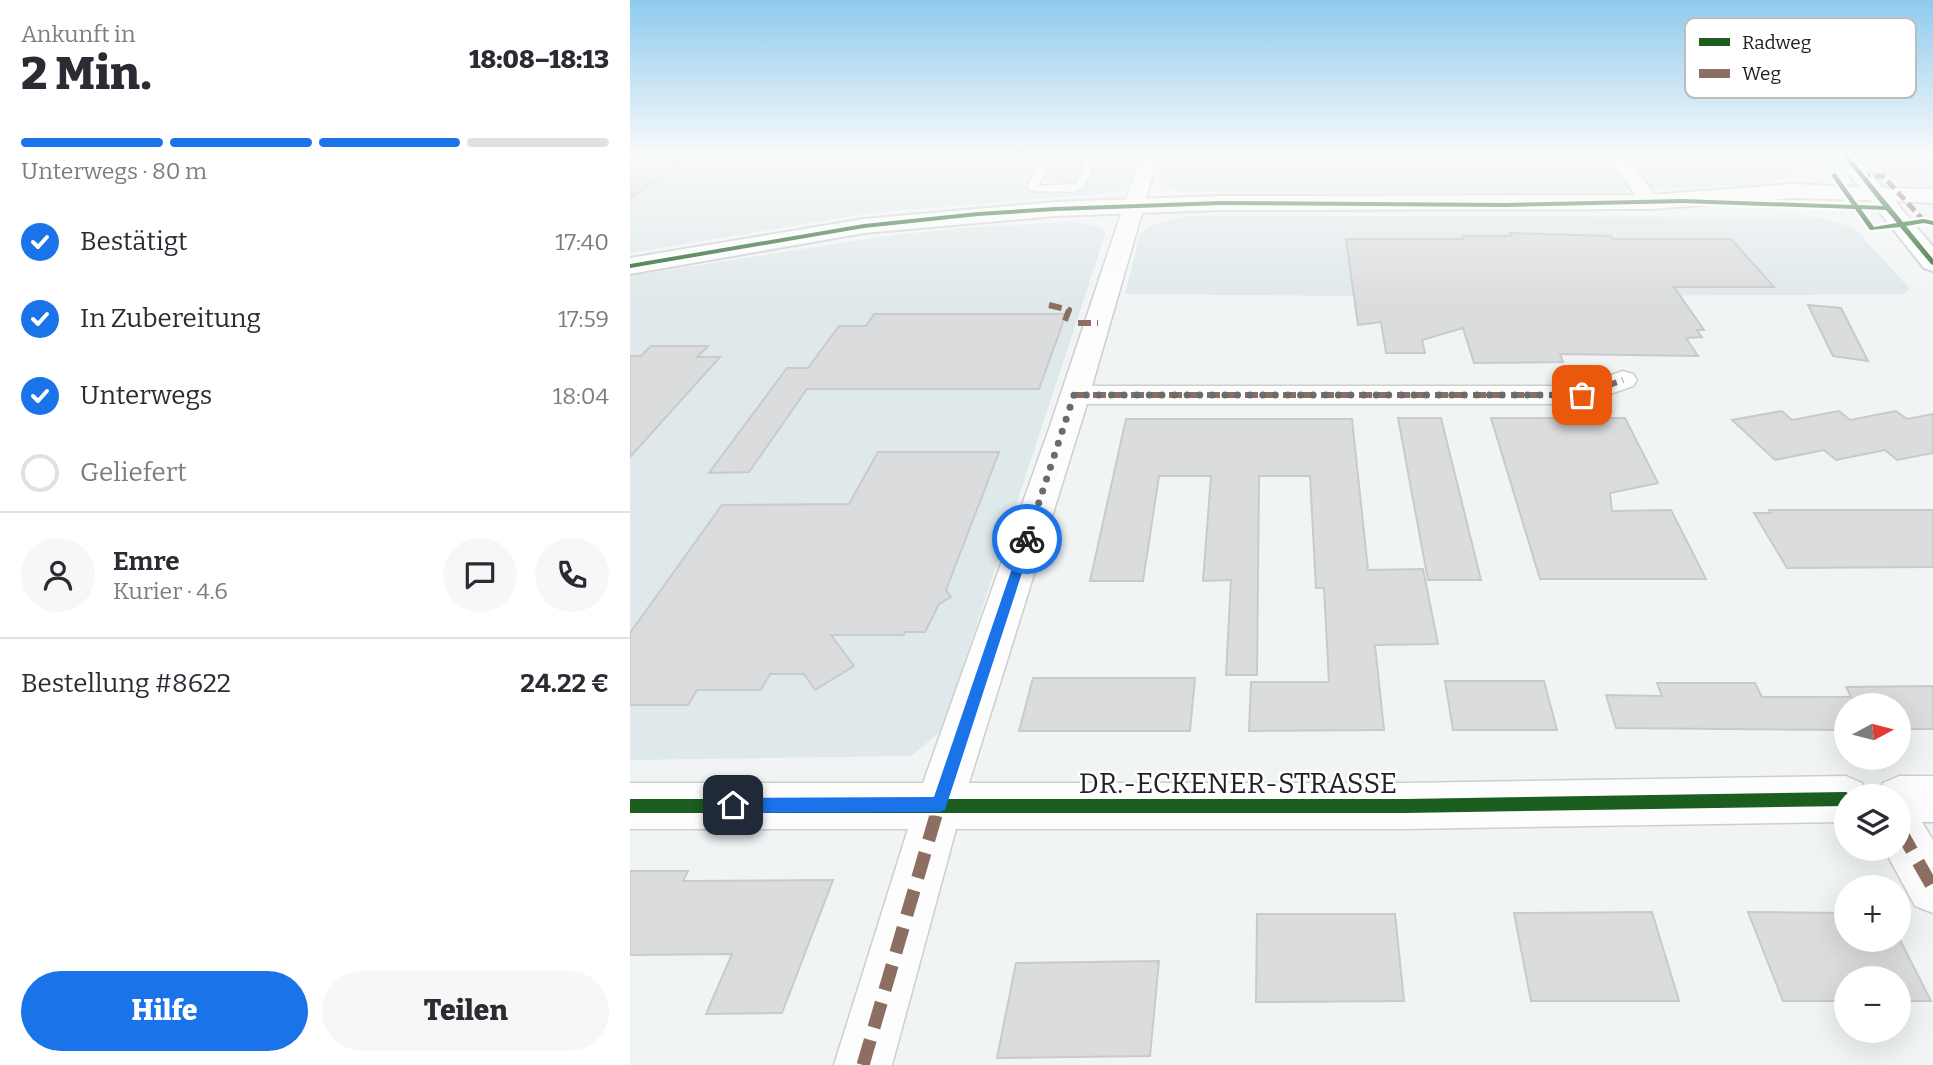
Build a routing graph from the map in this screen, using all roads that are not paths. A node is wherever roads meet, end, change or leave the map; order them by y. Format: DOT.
graph roads {
  1 [pos="1359,204"];
  2 [pos="1887,204"];
  3 [pos="1902,204"];
  4 [pos="1135,205"];
  5 [pos="1933,210"];
  6 [pos="1923,233"];
  7 [pos="1933,263"];
  8 [pos="630,265"];
  9 [pos="1623,380"];
  10 [pos="1074,395"];
  11 [pos="1834,799"];
  12 [pos="1911,799"];
  13 [pos="1933,799"];
  14 [pos="939,805"];
  15 [pos="630,806"];
  16 [pos="1911,849"];
  17 [pos="1933,888"];
  18 [pos="863,1065"];
  1 -- 4 [label="main road"];
  2 -- 6 [label="main road"];
  3 -- 5 [label="main road"];
  4 -- 8 [label="main road"];
  4 -- 10 [label="street"];
  6 -- 7 [label="main road"];
  9 -- 10 [label="street"];
  10 -- 14 [label="street"];
  11 -- 14 [label="street, DR.-ECKENER-STRASSE"];
  12 -- 13 [label="street"];
  14 -- 15 [label="street, DR.-ECKENER-STRASSE"];
  14 -- 18 [label="street"];
  16 -- 17 [label="street"];
}
